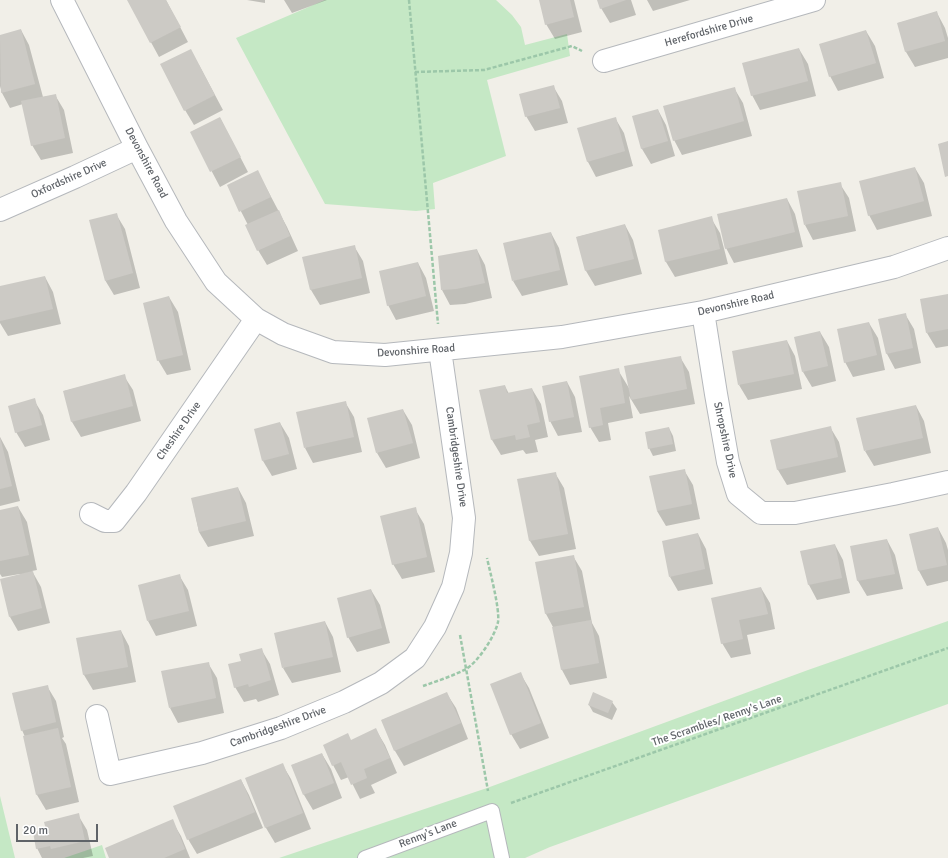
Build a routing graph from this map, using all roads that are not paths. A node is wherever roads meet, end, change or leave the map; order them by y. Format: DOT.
graph roads {
  1 [pos="62,0"];
  2 [pos="814,0"];
  3 [pos="604,61"];
  4 [pos="137,148"];
  5 [pos="0,210"];
  6 [pos="948,248"];
  7 [pos="703,312"];
  8 [pos="256,319"];
  9 [pos="440,350"];
  10 [pos="948,482"];
  11 [pos="91,514"];
  12 [pos="97,716"];
  13 [pos="365,858"];
  14 [pos="502,858"];
  1 -- 4 [label="street, Devonshire Road"];
  2 -- 3 [label="street, Herefordshire Drive"];
  4 -- 5 [label="street, Oxfordshire Drive"];
  4 -- 8 [label="street, Devonshire Road"];
  6 -- 7 [label="street, Devonshire Road"];
  7 -- 9 [label="street, Devonshire Road"];
  7 -- 10 [label="street, Shropshire Drive"];
  8 -- 9 [label="street, Devonshire Road"];
  8 -- 11 [label="street, Cheshire Drive"];
  9 -- 12 [label="street, Cambridgeshire Drive"];
  13 -- 14 [label="lane, Renny's Lane"];
}
